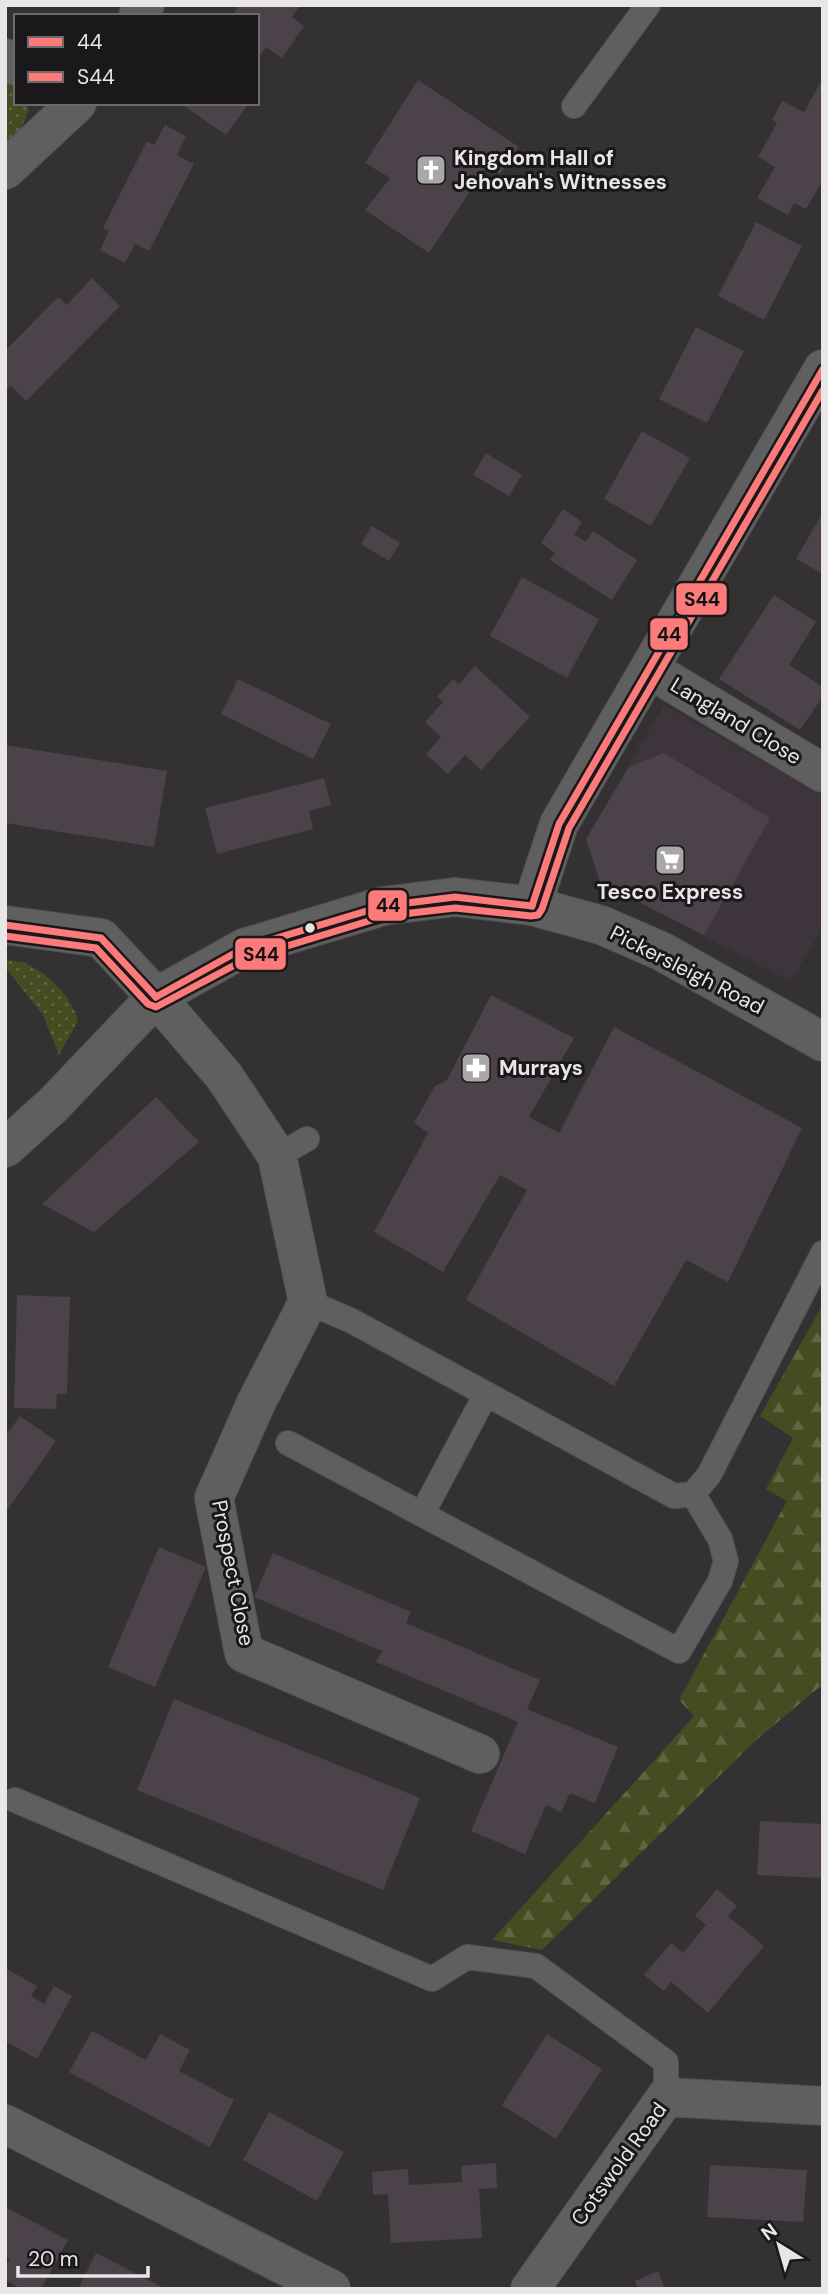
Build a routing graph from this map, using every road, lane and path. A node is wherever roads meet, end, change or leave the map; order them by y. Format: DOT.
graph roads {
  1 [pos="648,5"];
  2 [pos="71,105"];
  3 [pos="574,106"];
  4 [pos="5,170"];
  5 [pos="823,369"];
  6 [pos="649,669"];
  7 [pos="823,773"];
  8 [pos="532,906"];
  9 [pos="5,925"];
  10 [pos="156,997"];
  11 [pos="823,1042"];
  12 [pos="5,1148"];
  13 [pos="823,1253"];
  14 [pos="308,1302"];
  15 [pos="486,1394"];
  16 [pos="288,1443"];
  17 [pos="693,1493"];
  18 [pos="422,1514"];
  19 [pos="480,1754"];
  20 [pos="15,1800"];
  21 [pos="666,2097"];
  22 [pos="823,2106"];
  23 [pos="5,2124"];
  24 [pos="331,2289"];
  25 [pos="530,2289"];
  1 -- 3 [label="lane"];
  2 -- 4 [label="street"];
  5 -- 6 [label="street"];
  6 -- 7 [label="street, Langland Close"];
  6 -- 8 [label="street"];
  8 -- 10 [label="street, Pickersleigh Road"];
  8 -- 11 [label="street, Pickersleigh Road"];
  9 -- 10 [label="street"];
  10 -- 12 [label="street, Pickersleigh Road"];
  10 -- 14 [label="street"];
  13 -- 17 [label="lane"];
  14 -- 15 [label="lane"];
  14 -- 19 [label="street, Prospect Close"];
  15 -- 17 [label="lane"];
  15 -- 18 [label="lane"];
  16 -- 18 [label="lane"];
  17 -- 18 [label="lane"];
  20 -- 21 [label="lane"];
  21 -- 22 [label="street, Cotswold Road"];
  21 -- 25 [label="street, Cotswold Road"];
  23 -- 24 [label="street"];
}
